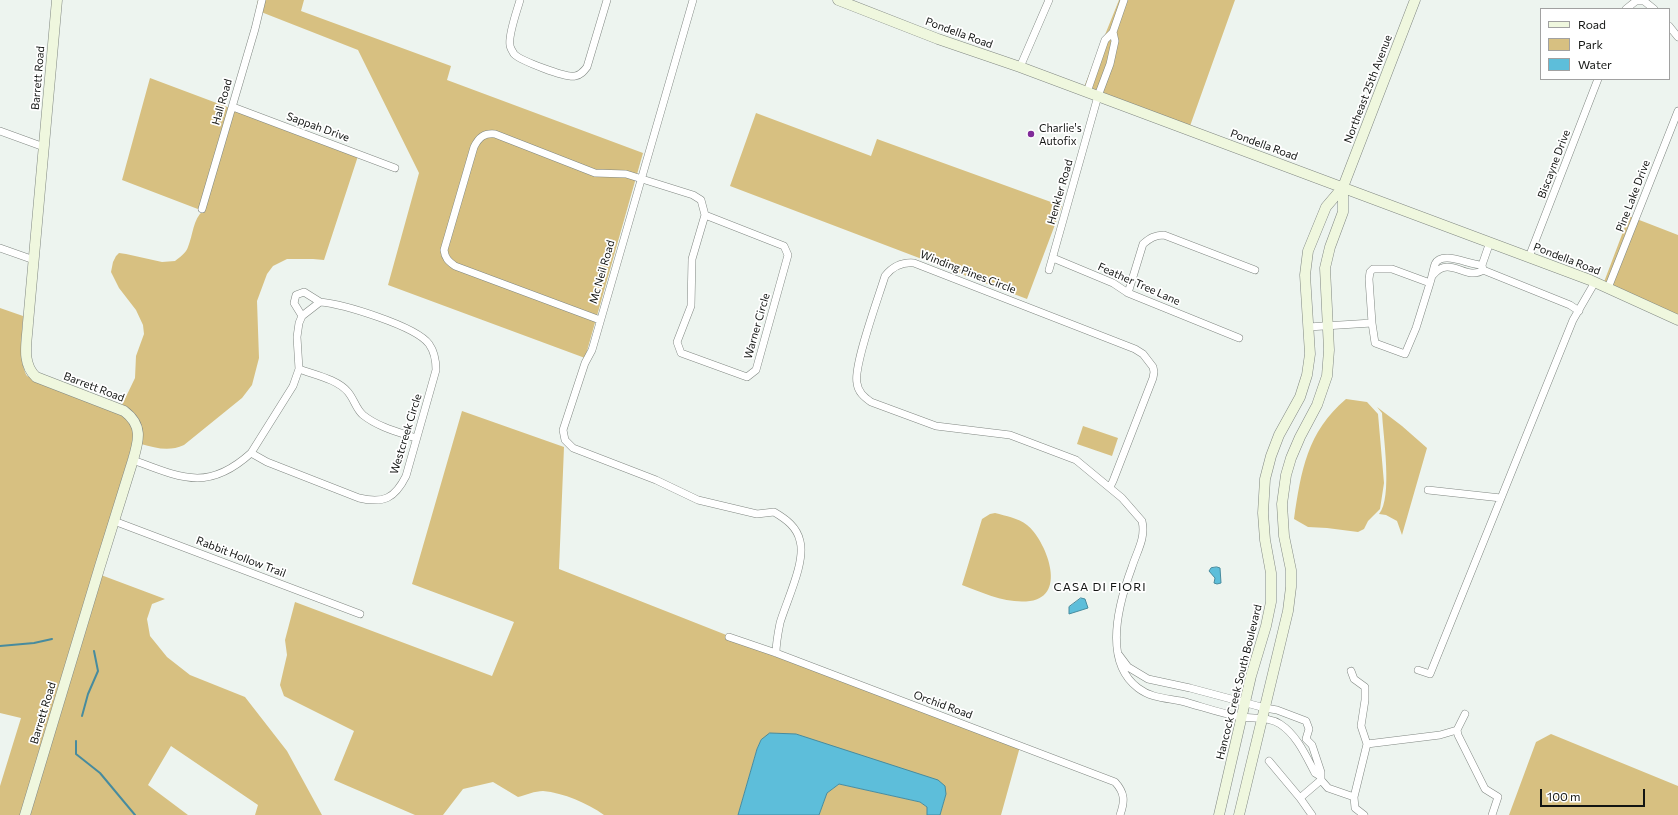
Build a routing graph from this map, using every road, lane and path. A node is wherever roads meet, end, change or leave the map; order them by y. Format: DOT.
graph roads {
  1 [pos="57,0"];
  2 [pos="262,0"];
  3 [pos="520,0"];
  4 [pos="607,0"];
  5 [pos="693,0"];
  6 [pos="838,0"];
  7 [pos="1049,0"];
  8 [pos="1124,0"];
  9 [pos="1415,0"];
  10 [pos="1636,1"];
  11 [pos="1627,8"];
  12 [pos="1653,8"];
  13 [pos="1670,27"];
  14 [pos="1113,32"];
  15 [pos="1678,37"];
  16 [pos="1020,67"];
  17 [pos="1598,80"];
  18 [pos="1087,92"];
  19 [pos="1098,96"];
  20 [pos="233,107"];
  21 [pos="1678,111"];
  22 [pos="0,131"];
  23 [pos="44,147"];
  24 [pos="395,168"];
  25 [pos="640,178"];
  26 [pos="1343,187"];
  27 [pos="202,209"];
  28 [pos="705,215"];
  29 [pos="1490,242"];
  30 [pos="0,248"];
  31 [pos="1529,257"];
  32 [pos="1053,258"];
  33 [pos="34,260"];
  34 [pos="1483,267"];
  35 [pos="1049,270"];
  36 [pos="1255,270"];
  37 [pos="1431,280"];
  38 [pos="1595,282"];
  39 [pos="1608,288"];
  40 [pos="1128,294"];
  41 [pos="320,302"];
  42 [pos="1579,311"];
  43 [pos="302,316"];
  44 [pos="600,320"];
  45 [pos="1678,320"];
  46 [pos="1372,324"];
  47 [pos="1328,326"];
  48 [pos="1308,327"];
  49 [pos="1239,338"];
  50 [pos="299,370"];
  51 [pos="416,438"];
  52 [pos="251,454"];
  53 [pos="133,460"];
  54 [pos="1110,487"];
  55 [pos="1428,490"];
  56 [pos="1501,498"];
  57 [pos="114,521"];
  58 [pos="1270,606"];
  59 [pos="1288,611"];
  60 [pos="360,614"];
  61 [pos="729,637"];
  62 [pos="1116,648"];
  63 [pos="776,654"];
  64 [pos="1418,670"];
  65 [pos="1351,671"];
  66 [pos="1245,702"];
  67 [pos="1264,713"];
  68 [pos="1465,714"];
  69 [pos="1242,717"];
  70 [pos="1457,730"];
  71 [pos="1367,744"];
  72 [pos="1269,761"];
  73 [pos="1320,778"];
  74 [pos="1354,797"];
  75 [pos="1300,798"];
  76 [pos="25,815"];
  77 [pos="1120,815"];
  78 [pos="1219,815"];
  79 [pos="1239,815"];
  80 [pos="1312,815"];
  81 [pos="1364,815"];
  82 [pos="1492,815"];
  1 -- 23 [label="street, Barrett Road"];
  2 -- 20 [label="street, Hall Road"];
  3 -- 4 [label="street"];
  5 -- 25 [label="street, Mc Neil Road"];
  6 -- 16 [label="street, Pondella Road"];
  7 -- 16 [label="street"];
  8 -- 14 [label="street"];
  9 -- 26 [label="street, Northeast 25th Avenue"];
  10 -- 11 [label="street"];
  10 -- 12 [label="street"];
  13 -- 15 [label="street"];
  14 -- 18 [label="street"];
  14 -- 19 [label="street, Henkler Road"];
  16 -- 18 [label="street, Pondella Road"];
  17 -- 31 [label="street, Biscayne Drive"];
  18 -- 19 [label="street, Pondella Road"];
  19 -- 26 [label="street, Pondella Road"];
  19 -- 32 [label="street, Henkler Road"];
  20 -- 24 [label="street, Sappah Drive"];
  20 -- 27 [label="street, Hall Road"];
  21 -- 39 [label="street, Pine Lake Drive"];
  22 -- 23 [label="street"];
  23 -- 33 [label="street, Barrett Road"];
  25 -- 28 [label="street"];
  25 -- 44 [label="street, Mc Neil Road"];
  25 -- 44 [label="street"];
  26 -- 29 [label="street, Pondella Road"];
  26 -- 47 [label="street"];
  26 -- 48 [label="street, Hancock Creek South Boulevard"];
  28 -- 28 [label="street, Warner Circle"];
  29 -- 31 [label="street, Pondella Road"];
  29 -- 34 [label="street"];
  30 -- 33 [label="street"];
  31 -- 38 [label="street, Pondella Road"];
  32 -- 35 [label="street, Henkler Road"];
  32 -- 40 [label="street, Feather Tree Lane"];
  33 -- 53 [label="street, Barrett Road"];
  34 -- 37 [label="street"];
  34 -- 42 [label="street"];
  36 -- 40 [label="street"];
  37 -- 46 [label="street"];
  37 -- 46 [label="street"];
  38 -- 39 [label="street, Pondella Road"];
  38 -- 42 [label="street"];
  39 -- 45 [label="street, Pondella Road"];
  40 -- 49 [label="street, Feather Tree Lane"];
  41 -- 43 [label="street"];
  41 -- 43 [label="street, Westcreek Circle"];
  41 -- 51 [label="street, Westcreek Circle"];
  42 -- 56 [label="street"];
  43 -- 50 [label="street"];
  44 -- 63 [label="street, Mc Neil Road"];
  46 -- 47 [label="street"];
  47 -- 48 [label="street"];
  47 -- 59 [label="street"];
  48 -- 58 [label="street, Hancock Creek South Boulevard"];
  50 -- 51 [label="street"];
  50 -- 52 [label="street"];
  51 -- 52 [label="street, Westcreek Circle"];
  52 -- 53 [label="street"];
  53 -- 57 [label="street, Barrett Road"];
  54 -- 54 [label="street, Winding Pines Circle"];
  54 -- 62 [label="street, Winding Pines Circle"];
  55 -- 56 [label="street"];
  56 -- 64 [label="street"];
  57 -- 60 [label="street, Rabbit Hollow Trail"];
  57 -- 76 [label="street, Barrett Road"];
  58 -- 59 [label="street"];
  58 -- 66 [label="street, Hancock Creek South Boulevard"];
  59 -- 67 [label="street"];
  61 -- 63 [label="street, Orchid Road"];
  62 -- 66 [label="street"];
  62 -- 69 [label="street, Winding Pines Circle"];
  63 -- 77 [label="street, Orchid Road"];
  65 -- 71 [label="street"];
  66 -- 67 [label="street"];
  66 -- 69 [label="street, Hancock Creek South Boulevard"];
  67 -- 69 [label="street, Winding Pines Circle"];
  67 -- 73 [label="street"];
  67 -- 73 [label="street"];
  67 -- 79 [label="street"];
  68 -- 70 [label="street"];
  69 -- 78 [label="street, Hancock Creek South Boulevard"];
  70 -- 71 [label="street"];
  70 -- 82 [label="street"];
  71 -- 74 [label="street"];
  72 -- 75 [label="street"];
  73 -- 74 [label="street"];
  73 -- 75 [label="street"];
  74 -- 81 [label="street"];
  75 -- 80 [label="street"];
}
